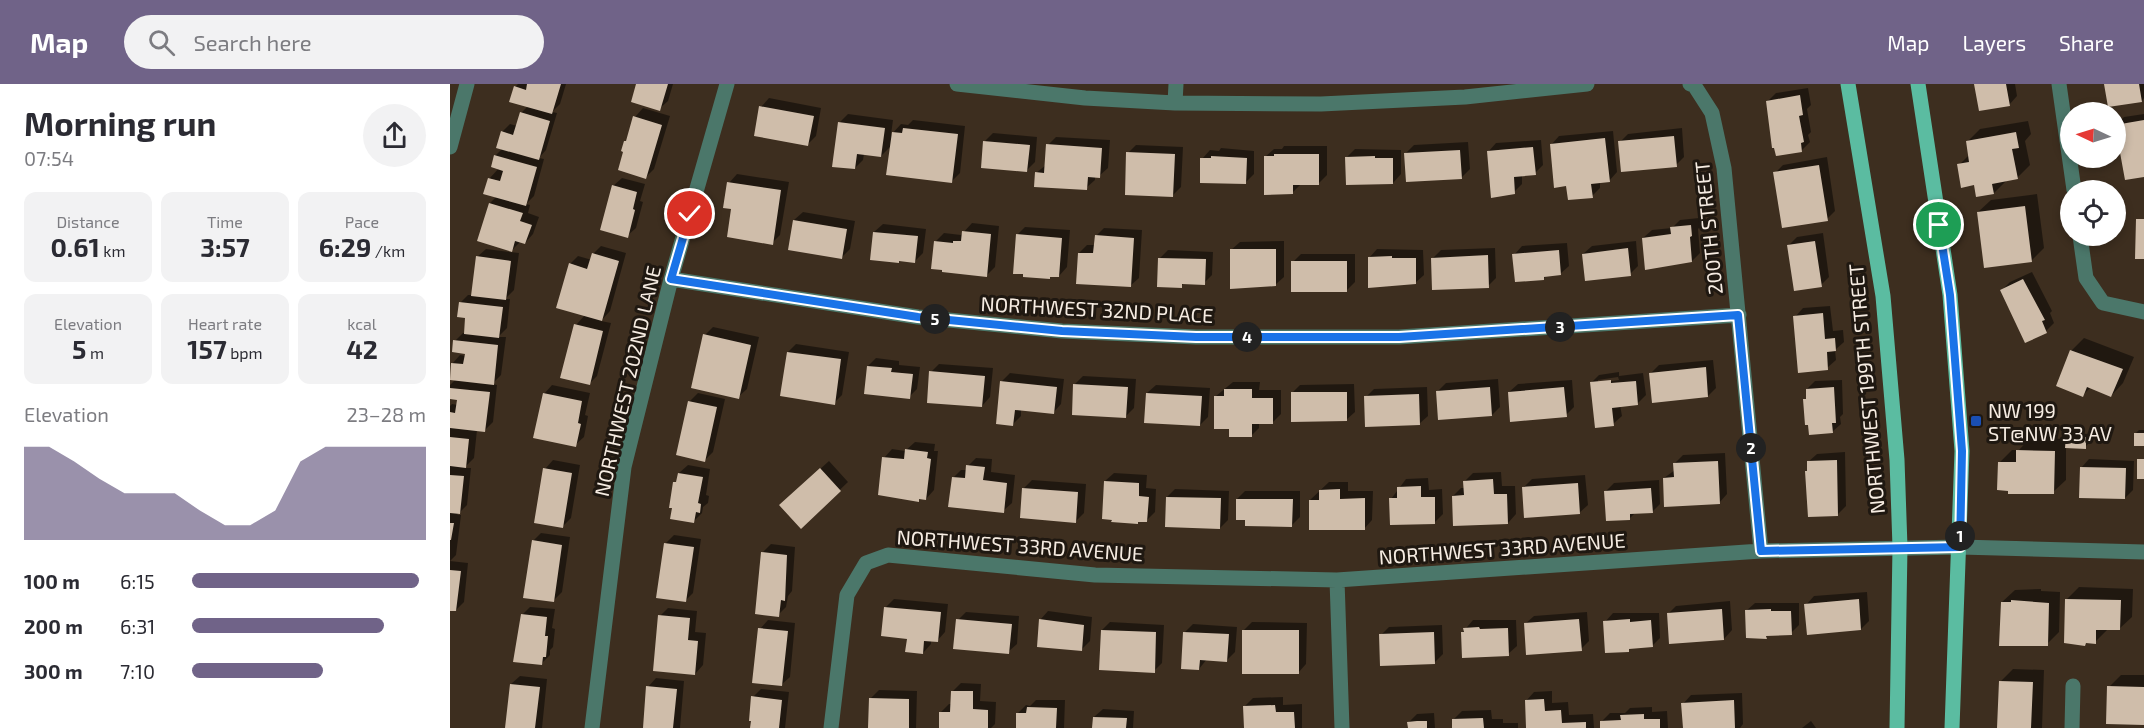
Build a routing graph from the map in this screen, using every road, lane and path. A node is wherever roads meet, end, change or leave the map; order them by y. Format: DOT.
graph roads {
  1 [pos="467,84"];
  2 [pos="727,84"];
  3 [pos="957,84"];
  4 [pos="1176,84"];
  5 [pos="1587,84"];
  6 [pos="1848,84"];
  7 [pos="1918,84"];
  8 [pos="2059,84"];
  9 [pos="1692,85"];
  10 [pos="1175,103"];
  11 [pos="450,147"];
  12 [pos="2073,180"];
  13 [pos="2081,246"];
  14 [pos="671,279"];
  15 [pos="2144,312"];
  16 [pos="1738,315"];
  17 [pos="1960,547"];
  18 [pos="1900,548"];
  19 [pos="1761,551"];
  20 [pos="2144,552"];
  21 [pos="1337,580"];
  22 [pos="2073,686"];
  23 [pos="592,728"];
  24 [pos="831,728"];
  25 [pos="1342,728"];
  26 [pos="1897,728"];
  27 [pos="1952,728"];
  28 [pos="2072,728"];
  1 -- 11 [label="street"];
  2 -- 14 [label="street, NORTHWEST 202ND LANE"];
  3 -- 10 [label="street"];
  4 -- 10 [label="street"];
  5 -- 10 [label="street"];
  6 -- 18 [label="main road, NORTHWEST 199TH STREET"];
  7 -- 17 [label="main road"];
  8 -- 12 [label="street"];
  9 -- 16 [label="street, 200TH STREET"];
  13 -- 15 [label="street"];
  14 -- 16 [label="street, NORTHWEST 32ND PLACE"];
  14 -- 23 [label="street, NORTHWEST 202ND LANE"];
  16 -- 19 [label="street, 200TH STREET"];
  17 -- 18 [label="street, NORTHWEST 33RD AVENUE"];
  17 -- 20 [label="street, NORTHWEST 33RD AVENUE"];
  17 -- 27 [label="main road"];
  18 -- 19 [label="street, NORTHWEST 33RD AVENUE"];
  18 -- 26 [label="main road, NORTHWEST 199TH STREET"];
  19 -- 21 [label="street, NORTHWEST 33RD AVENUE"];
  21 -- 24 [label="street, NORTHWEST 33RD AVENUE"];
  21 -- 25 [label="street"];
  22 -- 28 [label="street"];
}
